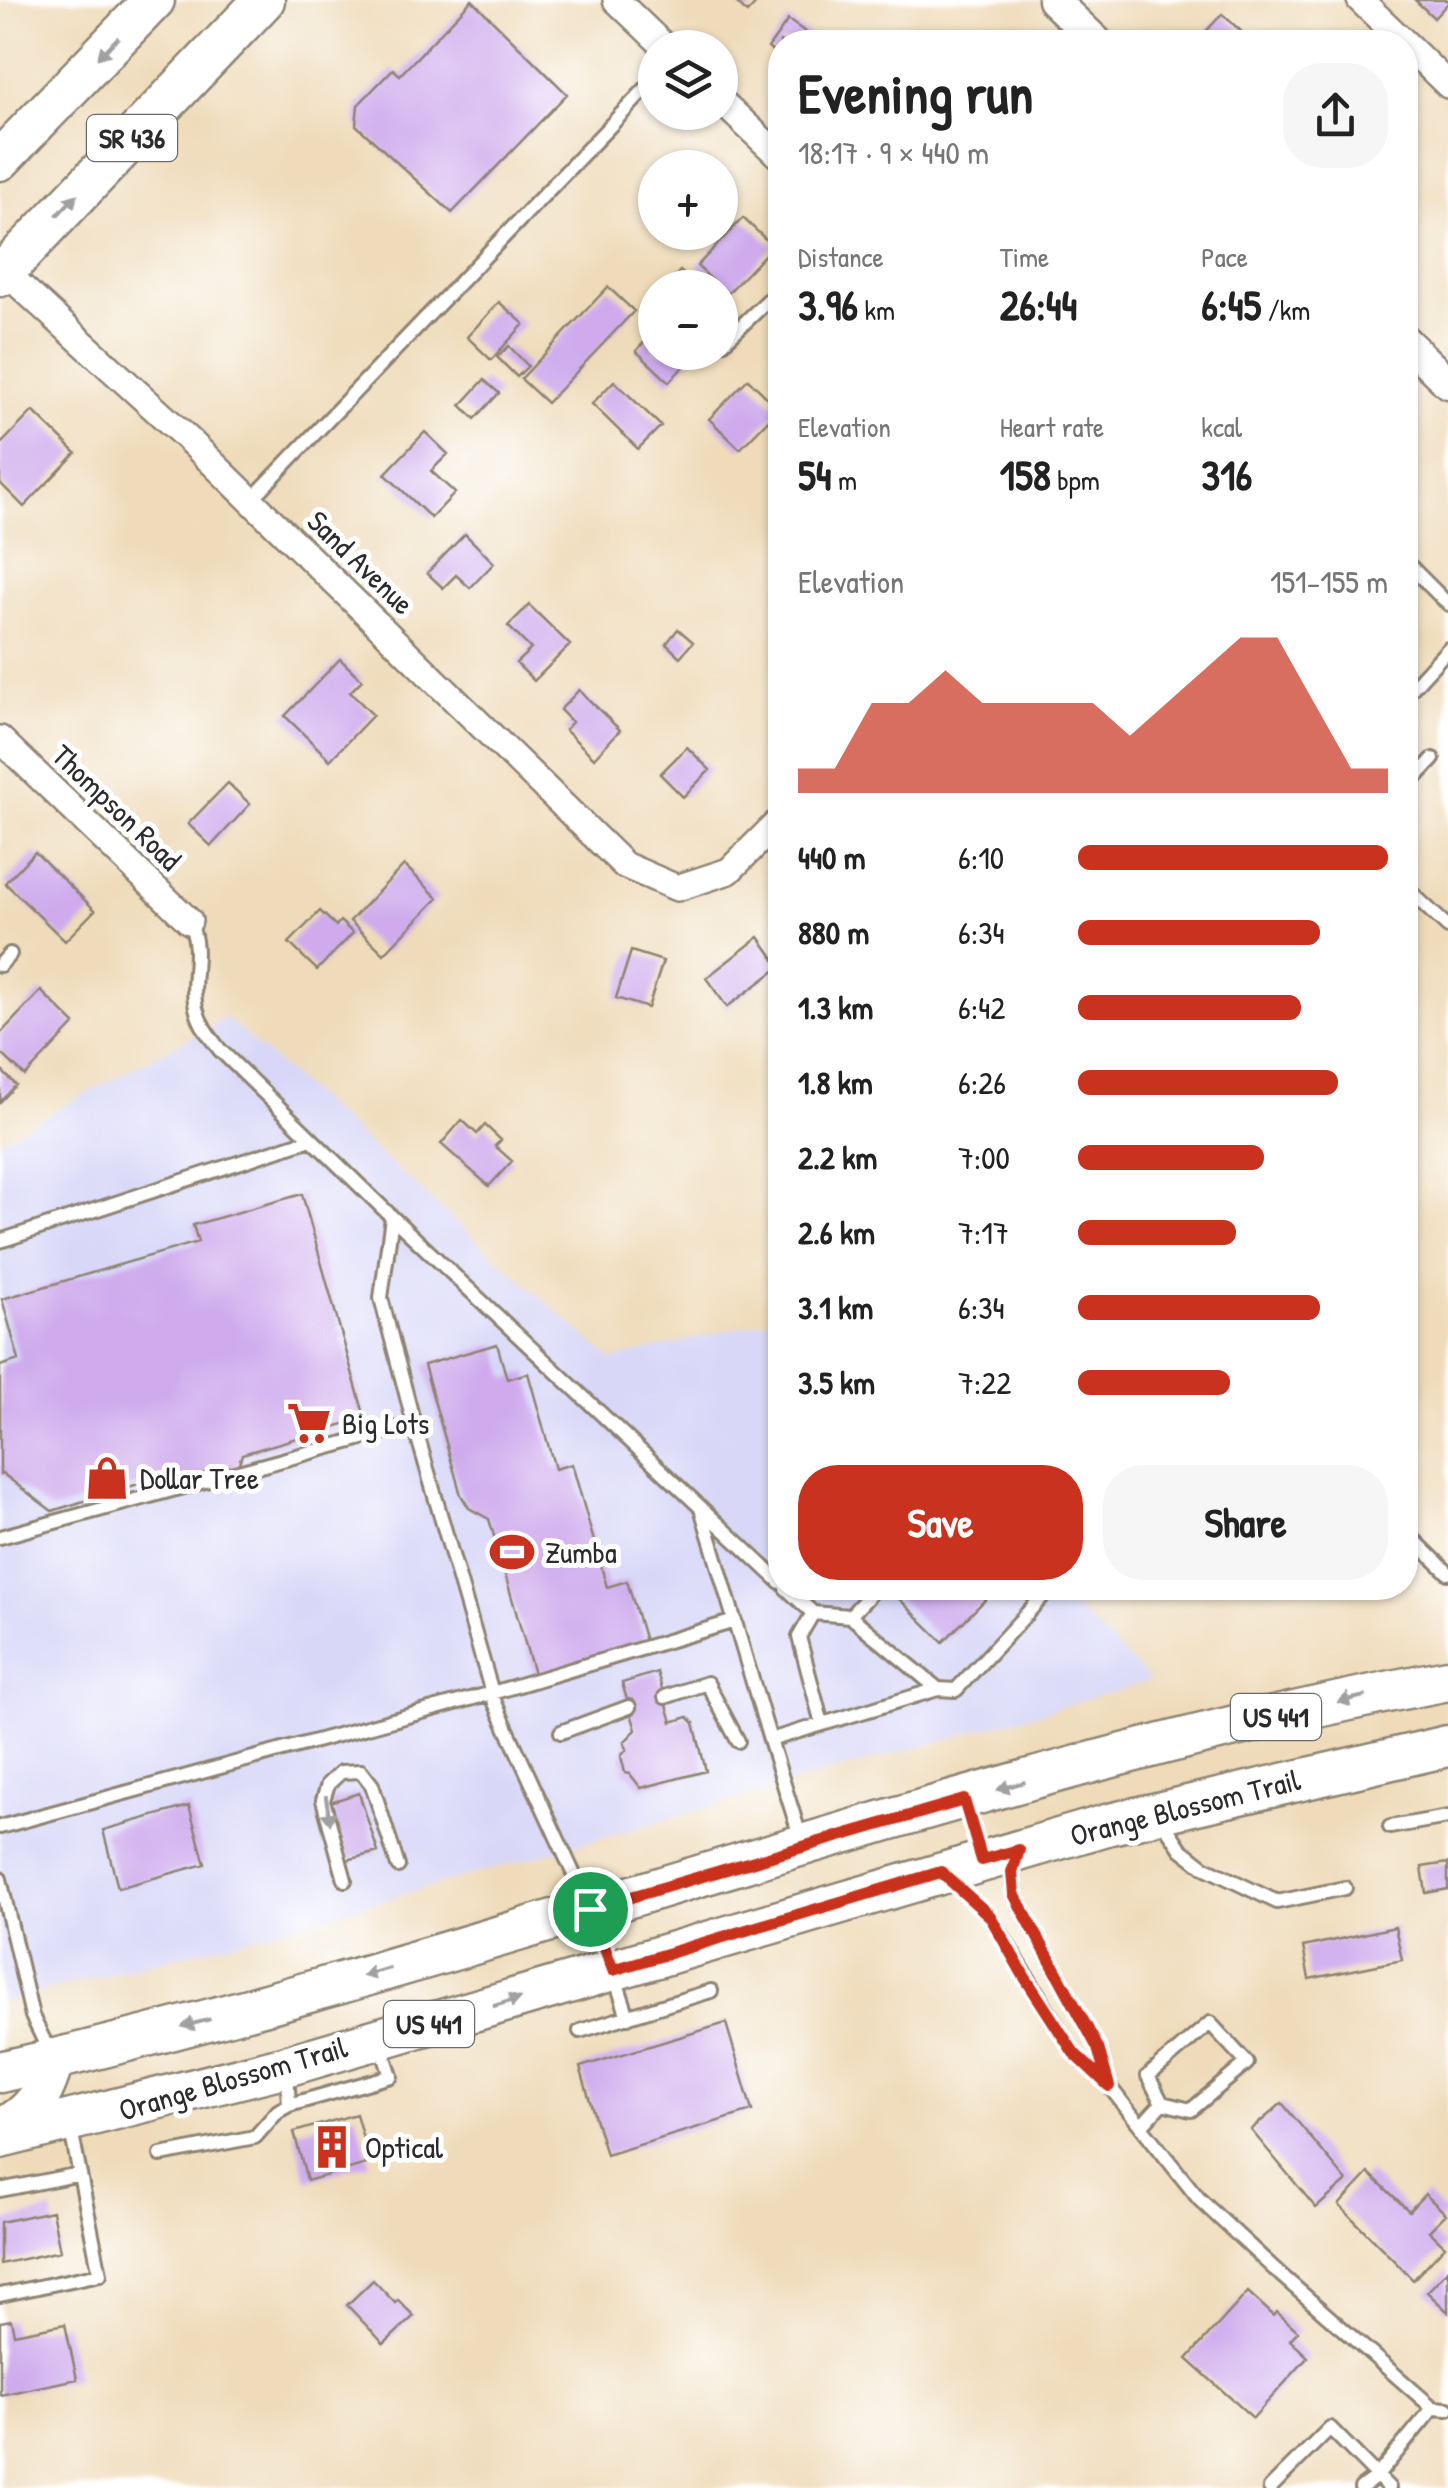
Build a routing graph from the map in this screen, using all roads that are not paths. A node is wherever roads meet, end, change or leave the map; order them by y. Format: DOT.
graph roads {
  1 [pos="154,0"];
  2 [pos="264,0"];
  3 [pos="616,0"];
  4 [pos="1053,0"];
  5 [pos="1360,0"];
  6 [pos="647,30"];
  7 [pos="1084,30"];
  8 [pos="1391,30"];
  9 [pos="1418,55"];
  10 [pos="1448,84"];
  11 [pos="638,97"];
  12 [pos="738,117"];
  13 [pos="768,146"];
  14 [pos="0,160"];
  15 [pos="2,274"];
  16 [pos="768,300"];
  17 [pos="738,328"];
  18 [pos="1418,354"];
  19 [pos="1448,383"];
  20 [pos="252,500"];
  21 [pos="1418,574"];
  22 [pos="1448,604"];
  23 [pos="1448,650"];
  24 [pos="1418,682"];
  25 [pos="0,739"];
  26 [pos="1433,759"];
  27 [pos="1418,775"];
  28 [pos="768,832"];
  29 [pos="1418,899"];
  30 [pos="189,921"];
  31 [pos="1448,928"];
  32 [pos="10,954"];
  33 [pos="0,966"];
  34 [pos="310,1139"];
  35 [pos="392,1217"];
  36 [pos="0,1241"];
  37 [pos="414,1424"];
  38 [pos="700,1505"];
  39 [pos="0,1537"];
  40 [pos="1418,1544"];
  41 [pos="768,1570"];
  42 [pos="1448,1573"];
  43 [pos="798,1600"];
  44 [pos="865,1600"];
  45 [pos="1039,1600"];
  46 [pos="812,1613"];
  47 [pos="850,1616"];
  48 [pos="735,1622"];
  49 [pos="1448,1680"];
  50 [pos="938,1689"];
  51 [pos="492,1694"];
  52 [pos="664,1697"];
  53 [pos="629,1707"];
  54 [pos="822,1724"];
  55 [pos="562,1732"];
  56 [pos="770,1740"];
  57 [pos="738,1741"];
  58 [pos="1448,1746"];
  59 [pos="964,1800"];
  60 [pos="1156,1813"];
  61 [pos="1448,1817"];
  62 [pos="0,1827"];
  63 [pos="1390,1827"];
  64 [pos="803,1847"];
  65 [pos="1001,1855"];
  66 [pos="398,1866"];
  67 [pos="941,1872"];
  68 [pos="0,1879"];
  69 [pos="346,1880"];
  70 [pos="1346,1888"];
  71 [pos="590,1909"];
  72 [pos="613,1970"];
  73 [pos="711,1991"];
  74 [pos="628,2016"];
  75 [pos="580,2031"];
  76 [pos="378,2038"];
  77 [pos="136,2040"];
  78 [pos="54,2060"];
  79 [pos="287,2065"];
  80 [pos="0,2072"];
  81 [pos="1109,2086"];
  82 [pos="1162,2103"];
  83 [pos="288,2105"];
  84 [pos="69,2122"];
  85 [pos="1142,2125"];
  86 [pos="0,2130"];
  87 [pos="0,2138"];
  88 [pos="161,2154"];
  89 [pos="80,2174"];
  90 [pos="0,2190"];
  91 [pos="0,2295"];
  92 [pos="1441,2408"];
  93 [pos="1377,2476"];
  94 [pos="1270,2488"];
  95 [pos="1361,2488"];
  96 [pos="1389,2488"];
  1 -- 14 [label="main road, SR 436, one-way"];
  15 -- 2 [label="main road, SR 436, one-way"];
  3 -- 6 [label="street"];
  4 -- 7 [label="street"];
  5 -- 8 [label="street"];
  9 -- 10 [label="street"];
  11 -- 20 [label="lane"];
  12 -- 13 [label="street"];
  15 -- 20 [label="street, Sand Avenue"];
  16 -- 17 [label="lane"];
  18 -- 19 [label="street"];
  20 -- 28 [label="street, Sand Avenue"];
  21 -- 22 [label="lane"];
  23 -- 24 [label="lane"];
  25 -- 30 [label="street, Thompson Road"];
  26 -- 27 [label="lane"];
  29 -- 31 [label="lane"];
  30 -- 34 [label="lane"];
  32 -- 33 [label="lane"];
  34 -- 35 [label="lane"];
  34 -- 36 [label="lane"];
  35 -- 37 [label="lane"];
  35 -- 38 [label="lane"];
  37 -- 39 [label="lane"];
  37 -- 51 [label="lane"];
  38 -- 41 [label="lane"];
  38 -- 48 [label="lane"];
  40 -- 42 [label="lane"];
  43 -- 46 [label="lane"];
  44 -- 47 [label="lane"];
  45 -- 50 [label="lane"];
  46 -- 47 [label="lane"];
  46 -- 54 [label="lane"];
  47 -- 50 [label="lane"];
  48 -- 51 [label="lane"];
  48 -- 56 [label="lane"];
  49 -- 59 [label="main road, Orange Blossom Trail / US 441, one-way"];
  50 -- 54 [label="lane"];
  51 -- 62 [label="lane"];
  51 -- 71 [label="lane"];
  52 -- 57 [label="lane"];
  53 -- 55 [label="lane"];
  54 -- 56 [label="lane"];
  56 -- 64 [label="lane"];
  58 -- 60 [label="main road, Orange Blossom Trail / US 441"];
  59 -- 64 [label="main road, Orange Blossom Trail / US 441"];
  59 -- 65 [label="main road"];
  60 -- 65 [label="main road, Orange Blossom Trail / US 441"];
  60 -- 70 [label="lane"];
  61 -- 63 [label="lane"];
  64 -- 71 [label="main road, Orange Blossom Trail / US 441"];
  65 -- 67 [label="main road, Orange Blossom Trail / US 441"];
  65 -- 81 [label="lane"];
  66 -- 69 [label="lane, one-way"];
  67 -- 72 [label="main road, Orange Blossom Trail / US 441"];
  67 -- 81 [label="lane"];
  68 -- 78 [label="lane"];
  71 -- 72 [label="main road"];
  71 -- 77 [label="main road, Orange Blossom Trail / US 441, one-way"];
  72 -- 74 [label="lane"];
  76 -- 72 [label="main road, Orange Blossom Trail / US 441, one-way"];
  73 -- 74 [label="lane"];
  74 -- 75 [label="lane"];
  76 -- 79 [label="main road, Orange Blossom Trail / US 441"];
  76 -- 83 [label="lane"];
  77 -- 78 [label="main road, Orange Blossom Trail / US 441"];
  77 -- 84 [label="main road"];
  78 -- 80 [label="main road, Orange Blossom Trail / US 441"];
  78 -- 86 [label="main road"];
  79 -- 83 [label="lane"];
  79 -- 84 [label="main road, Orange Blossom Trail / US 441"];
  81 -- 85 [label="lane"];
  82 -- 82 [label="lane"];
  82 -- 85 [label="lane"];
  83 -- 88 [label="lane"];
  84 -- 87 [label="main road, Orange Blossom Trail / US 441"];
  84 -- 89 [label="lane"];
  85 -- 92 [label="lane"];
  89 -- 90 [label="lane"];
  89 -- 91 [label="lane"];
  92 -- 93 [label="lane"];
  93 -- 94 [label="lane"];
  93 -- 95 [label="lane"];
  93 -- 96 [label="lane"];
}
